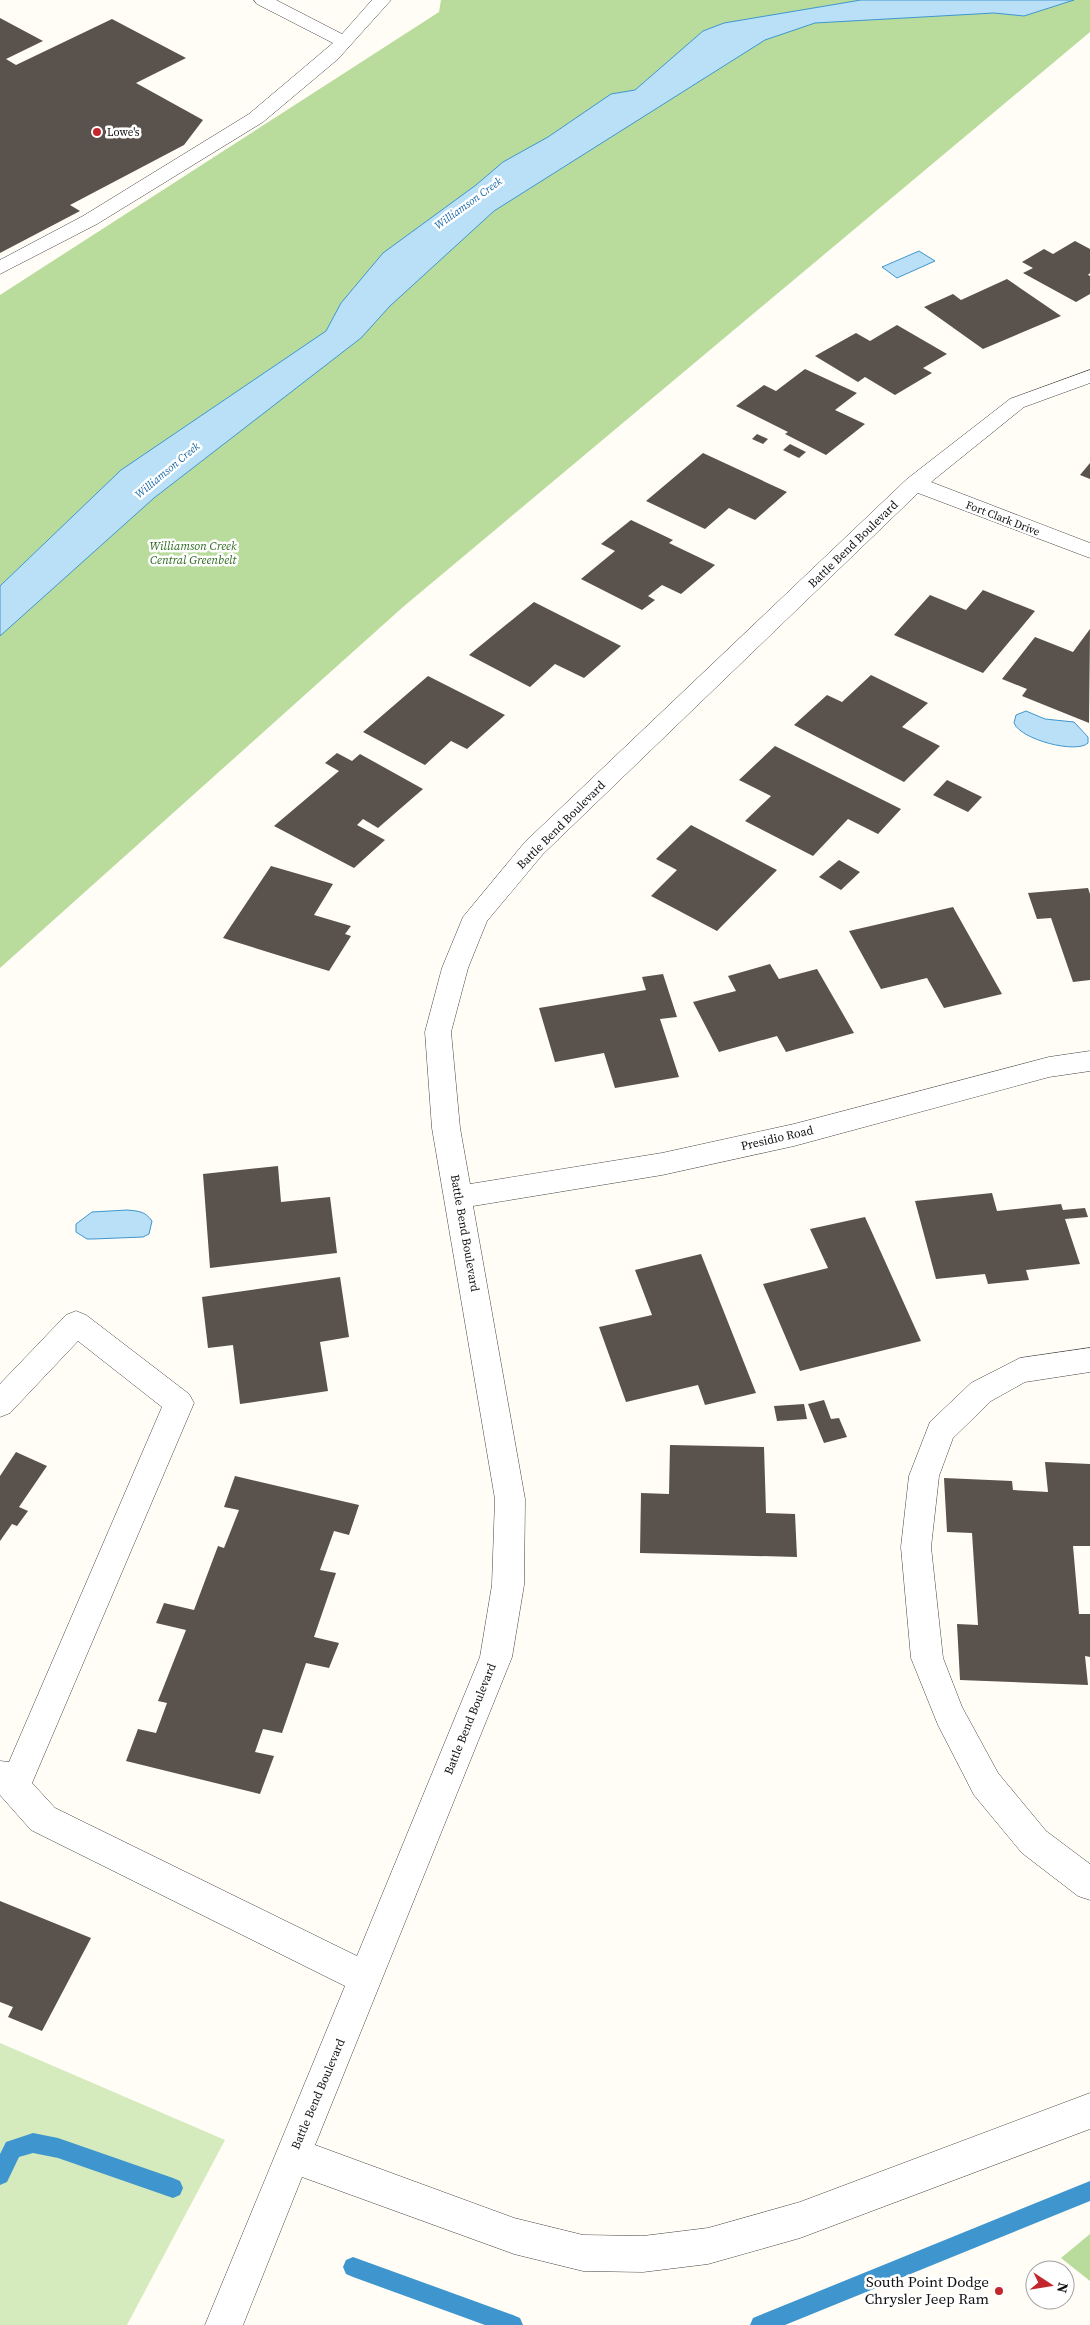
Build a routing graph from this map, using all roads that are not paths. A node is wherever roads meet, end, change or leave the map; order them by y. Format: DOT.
graph roads {
  1 [pos="263,0"];
  2 [pos="382,0"];
  3 [pos="344,42"];
  4 [pos="0,268"];
  5 [pos="1090,376"];
  6 [pos="915,484"];
  7 [pos="1090,551"];
  8 [pos="1090,1061"];
  9 [pos="459,1197"];
  10 [pos="1090,1360"];
  11 [pos="0,1404"];
  12 [pos="7,1779"];
  13 [pos="1090,1884"];
  14 [pos="364,1978"];
  15 [pos="1090,2111"];
  16 [pos="292,2155"];
  17 [pos="224,2325"];
  1 -- 3 [label="street"];
  2 -- 3 [label="street"];
  3 -- 4 [label="street"];
  5 -- 6 [label="street, Battle Bend Boulevard"];
  6 -- 7 [label="street, Fort Clark Drive"];
  6 -- 9 [label="street, Battle Bend Boulevard"];
  8 -- 9 [label="street, Presidio Road"];
  9 -- 14 [label="street, Battle Bend Boulevard"];
  10 -- 13 [label="street"];
  11 -- 12 [label="street"];
  12 -- 14 [label="street"];
  14 -- 16 [label="street, Battle Bend Boulevard"];
  15 -- 16 [label="street"];
  16 -- 17 [label="street, Battle Bend Boulevard"];
}
